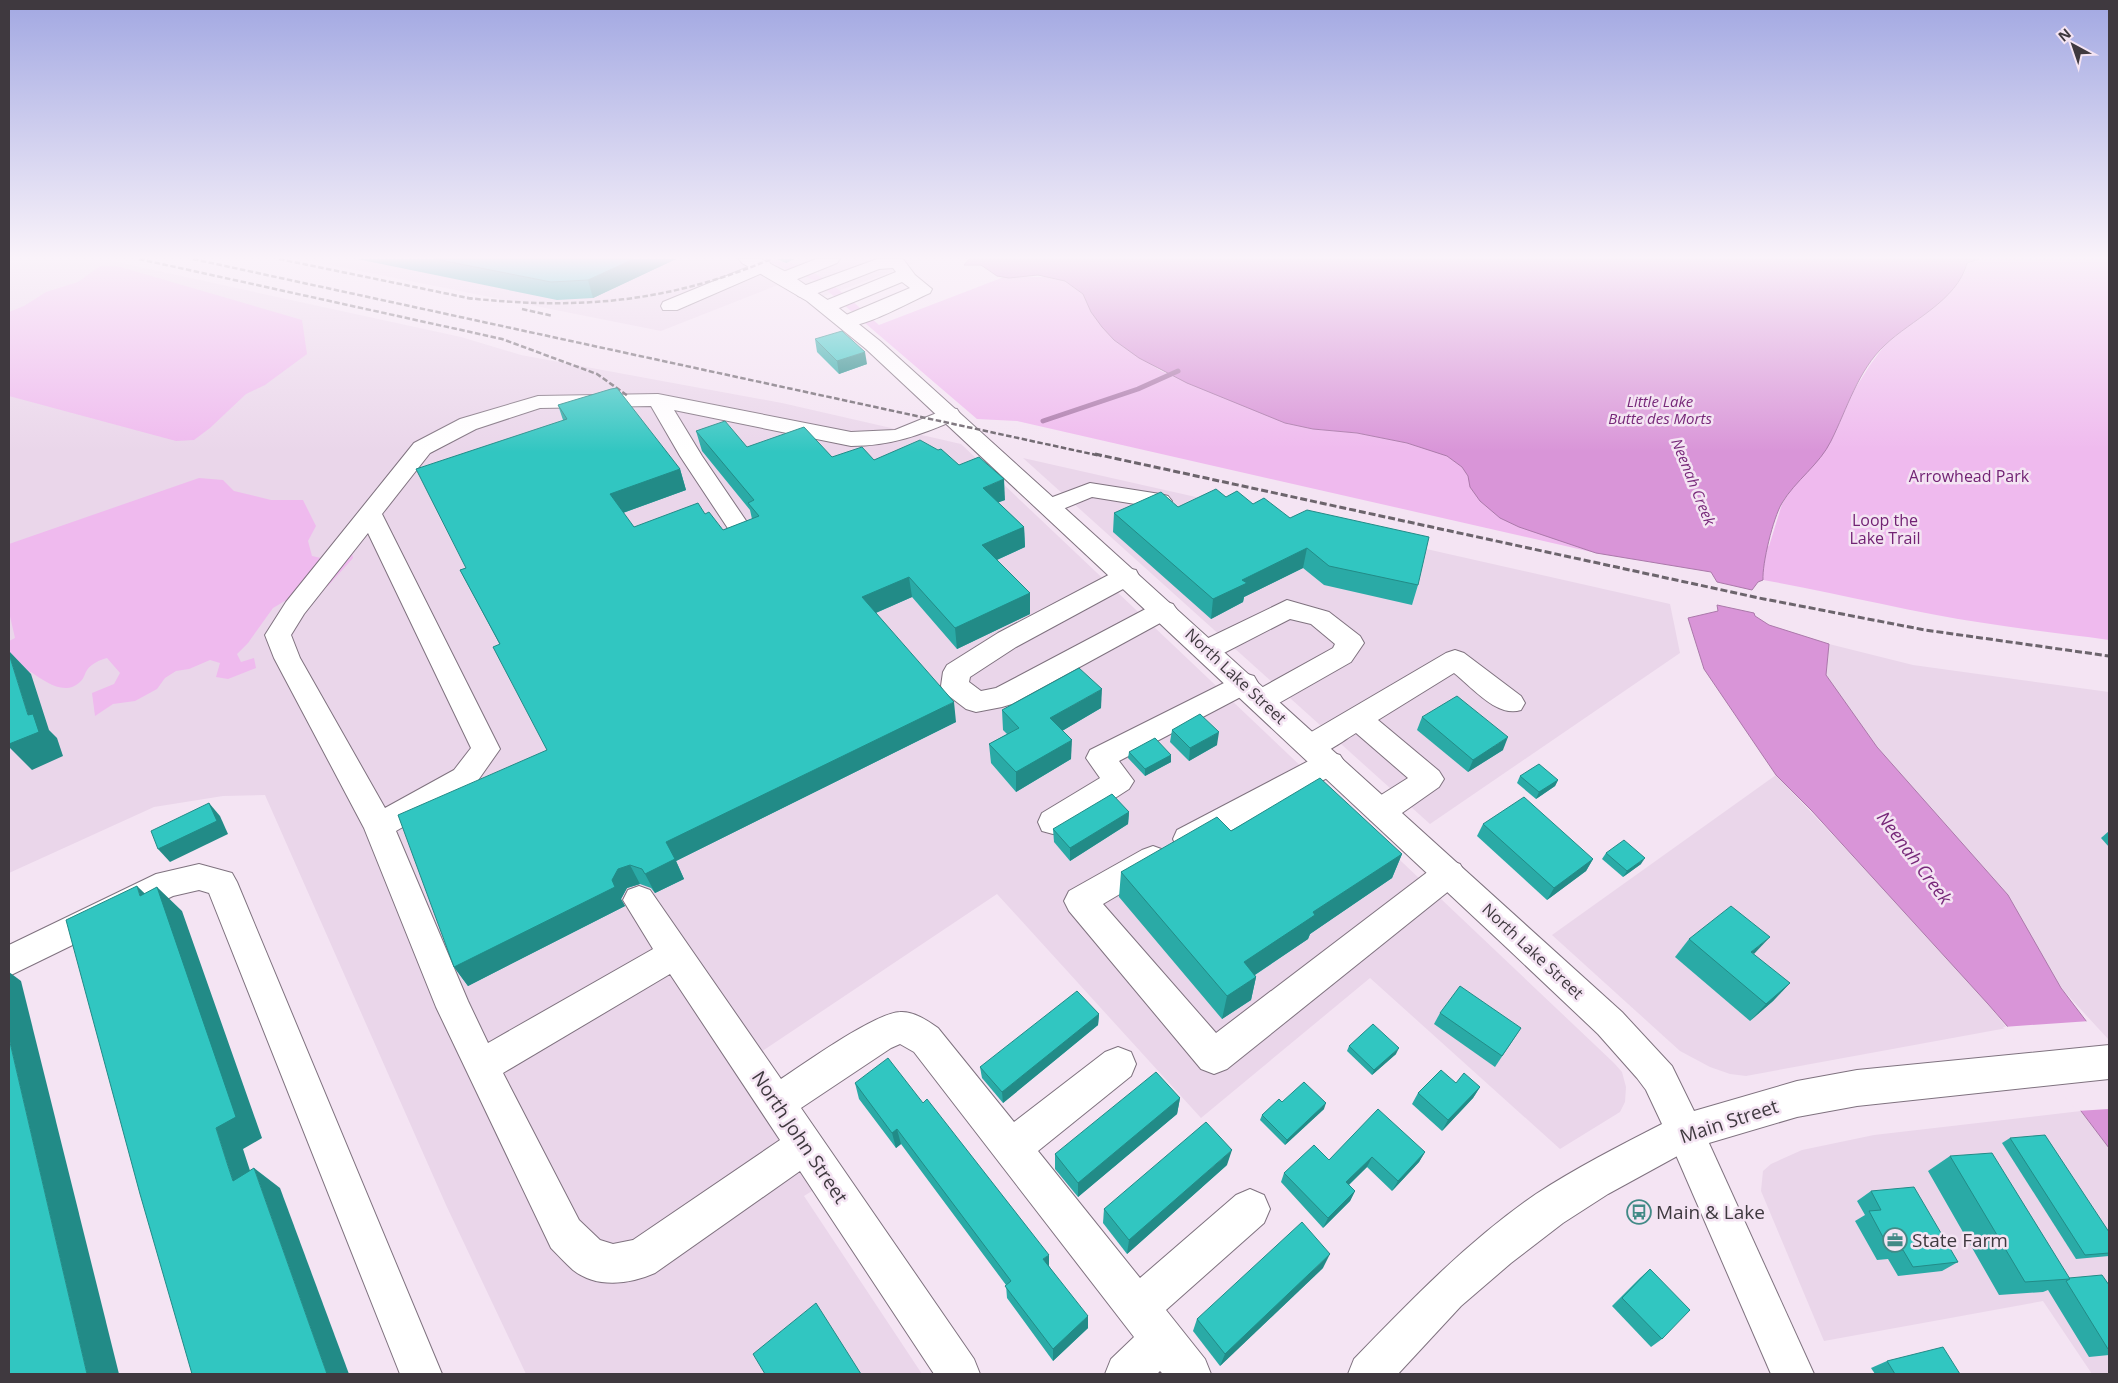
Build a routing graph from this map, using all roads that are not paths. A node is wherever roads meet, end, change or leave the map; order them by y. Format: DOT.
graph roads {
  1 [pos="848,324"];
  2 [pos="658,400"];
  3 [pos="949,414"];
  4 [pos="1160,501"];
  5 [pos="1050,506"];
  6 [pos="371,515"];
  7 [pos="741,530"];
  8 [pos="1127,576"];
  9 [pos="1164,610"];
  10 [pos="1208,650"];
  11 [pos="1253,692"];
  12 [pos="1511,703"];
  13 [pos="1358,718"];
  14 [pos="1321,755"];
  15 [pos="1381,811"];
  16 [pos="1052,822"];
  17 [pos="379,826"];
  18 [pos="1449,873"];
  19 [pos="639,900"];
  20 [pos="676,953"];
  21 [pos="9,961"];
  22 [pos="2109,1062"];
  23 [pos="1118,1064"];
  24 [pos="481,1067"];
  25 [pos="777,1102"];
  26 [pos="1685,1132"];
  27 [pos="804,1146"];
  28 [pos="1012,1148"];
  29 [pos="1250,1209"];
  30 [pos="1137,1308"];
  31 [pos="1162,1340"];
  32 [pos="421,1374"];
  33 [pos="959,1374"];
  34 [pos="1126,1374"];
  35 [pos="1190,1374"];
  36 [pos="1369,1374"];
  37 [pos="1792,1374"];
  1 -- 3 [label="main road, North Lake Street"];
  2 -- 3 [label="main road"];
  2 -- 6 [label="main road"];
  2 -- 7 [label="main road"];
  3 -- 5 [label="main road, North Lake Street"];
  4 -- 5 [label="main road"];
  5 -- 8 [label="main road, North Lake Street"];
  6 -- 17 [label="main road"];
  6 -- 17 [label="main road"];
  8 -- 9 [label="main road, North Lake Street"];
  8 -- 9 [label="main road"];
  9 -- 10 [label="main road, North Lake Street"];
  10 -- 11 [label="main road, North Lake Street"];
  10 -- 11 [label="main road"];
  11 -- 14 [label="main road, North Lake Street"];
  11 -- 16 [label="main road"];
  12 -- 13 [label="main road"];
  13 -- 14 [label="main road"];
  13 -- 15 [label="main road"];
  14 -- 15 [label="main road, North Lake Street"];
  14 -- 18 [label="main road"];
  15 -- 18 [label="main road, North Lake Street"];
  17 -- 24 [label="main road"];
  18 -- 26 [label="main road, North Lake Street"];
  19 -- 20 [label="main road, North John Street"];
  20 -- 24 [label="main road"];
  20 -- 25 [label="main road, North John Street"];
  21 -- 32 [label="main road"];
  22 -- 26 [label="main road, Main Street"];
  23 -- 28 [label="main road"];
  24 -- 27 [label="main road"];
  25 -- 27 [label="main road, North John Street"];
  25 -- 28 [label="main road"];
  26 -- 36 [label="main road, Main Street"];
  26 -- 37 [label="main road, North Lake Street"];
  27 -- 33 [label="main road, North John Street"];
  28 -- 30 [label="main road"];
  29 -- 30 [label="main road"];
  30 -- 31 [label="main road"];
  31 -- 34 [label="main road"];
  31 -- 35 [label="main road"];
}
